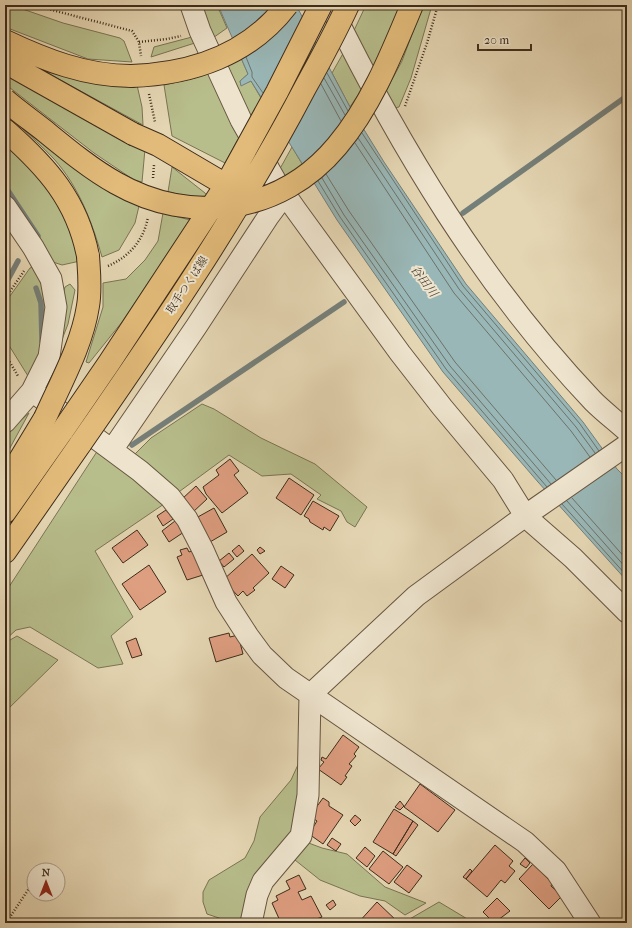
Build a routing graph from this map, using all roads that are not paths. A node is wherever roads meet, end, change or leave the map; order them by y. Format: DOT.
graph roads {
  1 [pos="191,5"];
  2 [pos="287,5"];
  3 [pos="321,5"];
  4 [pos="330,5"];
  5 [pos="348,5"];
  6 [pos="412,5"];
  7 [pos="5,41"];
  8 [pos="5,62"];
  9 [pos="5,100"];
  10 [pos="5,130"];
  11 [pos="226,185"];
  12 [pos="285,194"];
  13 [pos="245,197"];
  14 [pos="5,206"];
  15 [pos="32,391"];
  16 [pos="5,422"];
  17 [pos="627,431"];
  18 [pos="622,449"];
  19 [pos="112,450"];
  20 [pos="5,484"];
  21 [pos="5,512"];
  22 [pos="529,514"];
  23 [pos="5,552"];
  24 [pos="627,612"];
  25 [pos="310,695"];
  26 [pos="251,923"];
  27 [pos="590,923"];
  1 -- 12 [label="street"];
  2 -- 7 [label="main road, bridge"];
  3 -- 11 [label="main road, 取手つくば線, bridge"];
  4 -- 17 [label="street"];
  5 -- 13 [label="main road, 取手つくば線, bridge"];
  6 -- 9 [label="main road, bridge"];
  8 -- 11 [label="main road, bridge"];
  10 -- 20 [label="main road, bridge"];
  11 -- 13 [label="main road"];
  11 -- 21 [label="main road, 取手つくば線, bridge"];
  12 -- 19 [label="street"];
  12 -- 22 [label="street"];
  13 -- 23 [label="main road, 取手つくば線, bridge"];
  14 -- 15 [label="street"];
  15 -- 16 [label="street"];
  15 -- 19 [label="street"];
  18 -- 22 [label="street"];
  19 -- 25 [label="street"];
  22 -- 24 [label="street"];
  22 -- 25 [label="street"];
  25 -- 26 [label="street"];
  25 -- 27 [label="street"];
}
